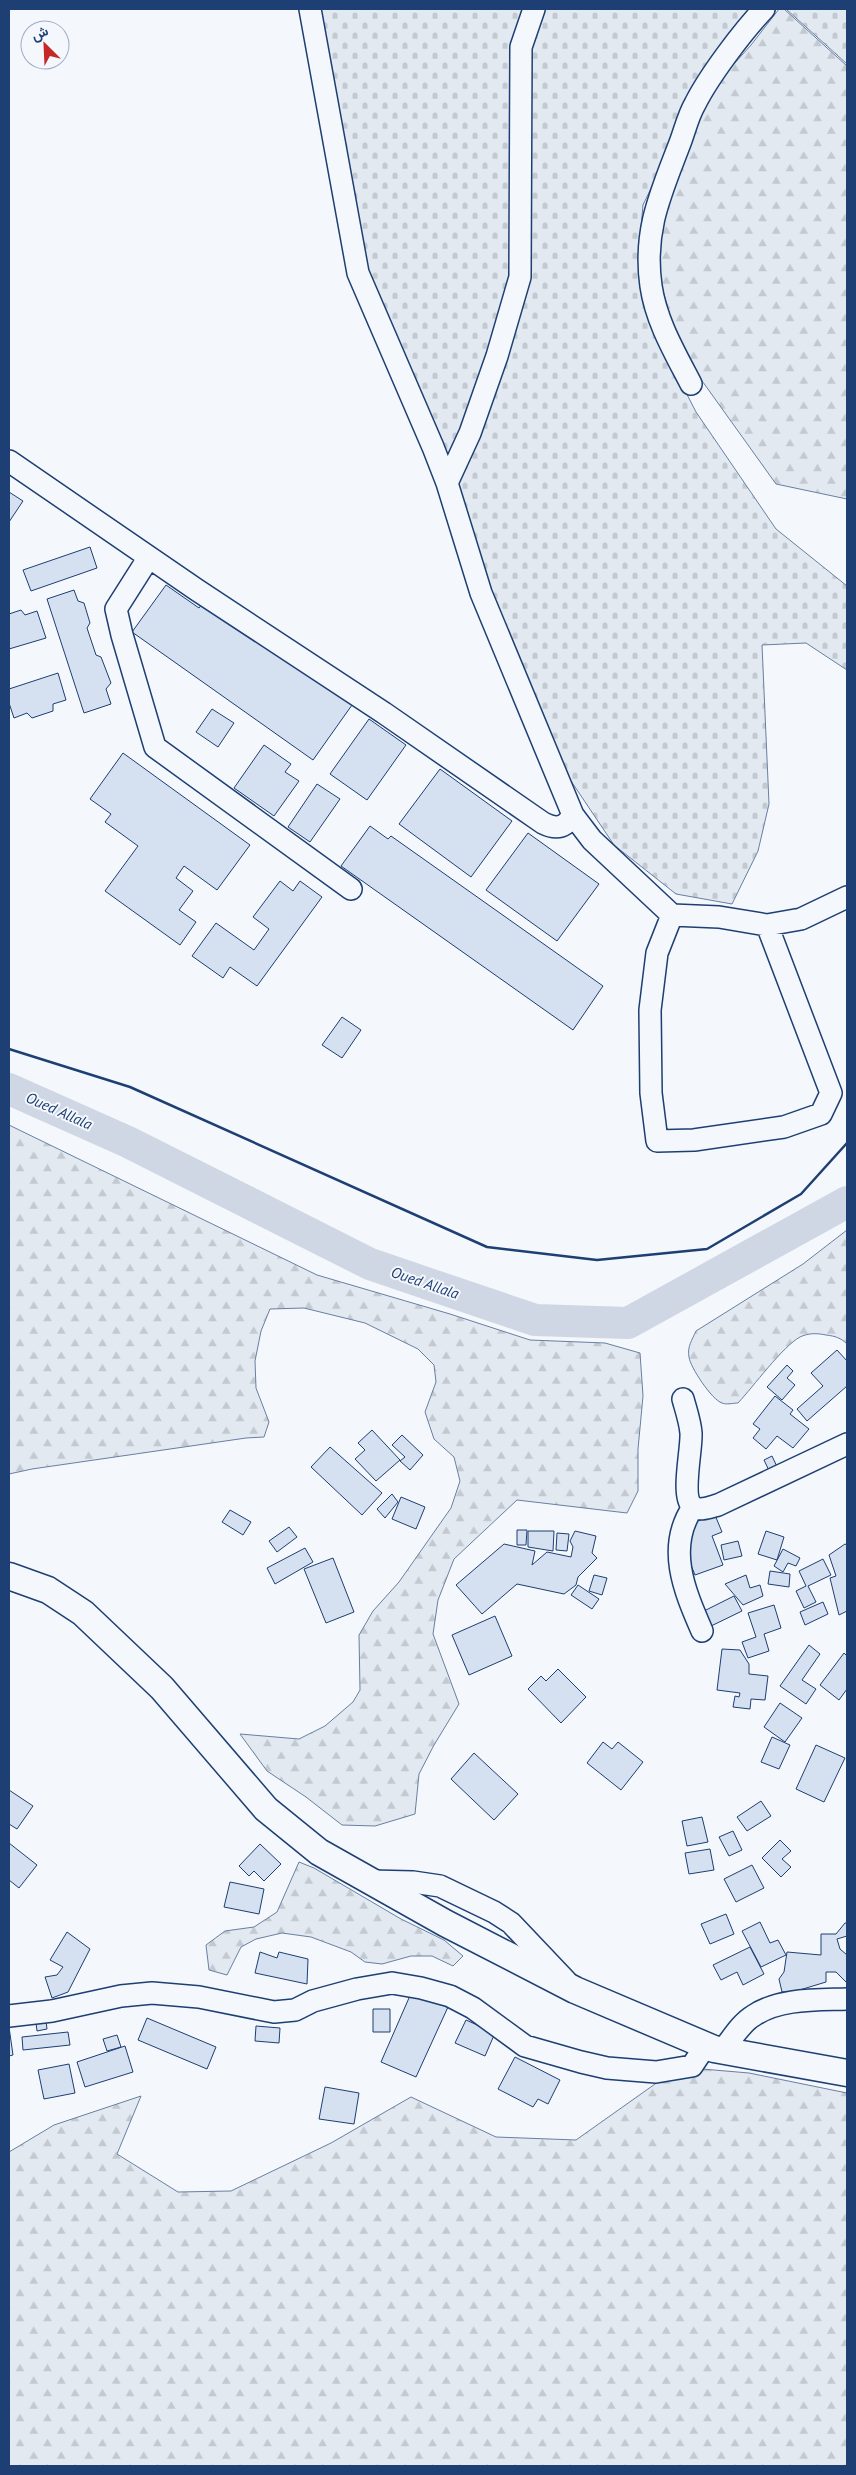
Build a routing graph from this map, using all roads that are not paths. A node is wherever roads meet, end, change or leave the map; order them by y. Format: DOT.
graph roads {
  1 [pos="310,9"];
  2 [pos="534,9"];
  3 [pos="764,9"];
  4 [pos="691,384"];
  5 [pos="9,461"];
  6 [pos="447,483"];
  7 [pos="149,557"];
  8 [pos="573,815"];
  9 [pos="351,889"];
  10 [pos="847,897"];
  11 [pos="672,915"];
  12 [pos="767,925"];
  13 [pos="683,1399"];
  14 [pos="847,1444"];
  15 [pos="693,1507"];
  16 [pos="9,1576"];
  17 [pos="702,1630"];
  18 [pos="847,1999"];
  19 [pos="9,2016"];
  20 [pos="714,2048"];
  21 [pos="847,2073"];
  1 -- 6 [label="street"];
  2 -- 6 [label="street"];
  3 -- 4 [label="street"];
  5 -- 7 [label="street"];
  6 -- 8 [label="street"];
  7 -- 8 [label="street"];
  7 -- 9 [label="street"];
  8 -- 11 [label="street"];
  10 -- 12 [label="street"];
  11 -- 12 [label="street"];
  11 -- 12 [label="street"];
  13 -- 15 [label="street"];
  14 -- 15 [label="street"];
  15 -- 17 [label="street"];
  16 -- 20 [label="main road"];
  18 -- 20 [label="street"];
  19 -- 20 [label="street"];
  20 -- 21 [label="main road"];
}
